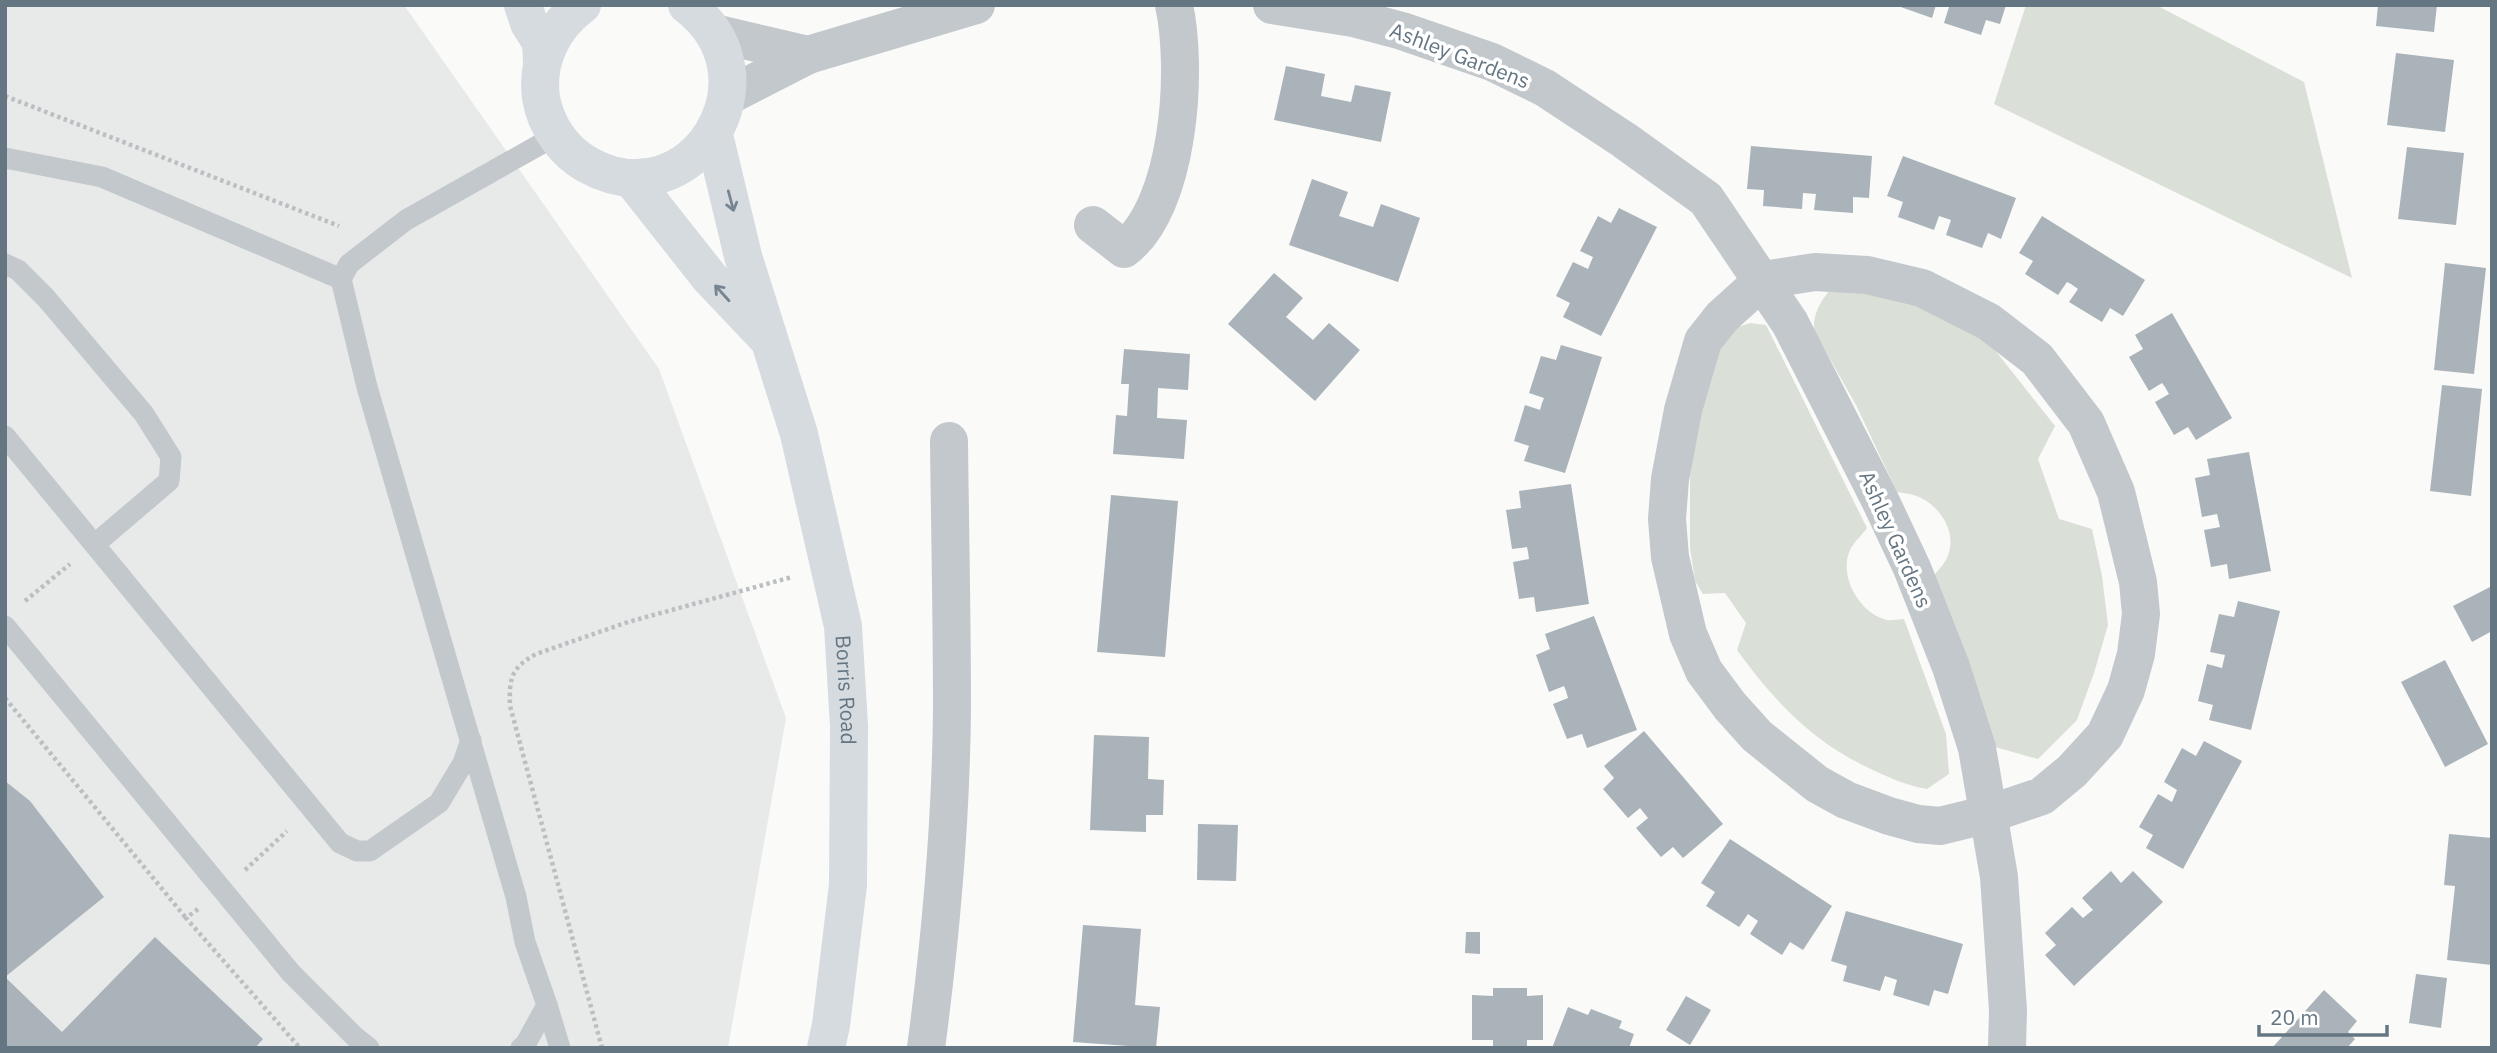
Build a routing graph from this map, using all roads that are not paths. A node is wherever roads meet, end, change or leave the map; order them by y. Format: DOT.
graph roads {
  1 [pos="523,5"];
  2 [pos="582,5"];
  3 [pos="687,5"];
  4 [pos="976,5"];
  5 [pos="1174,5"];
  6 [pos="1272,5"];
  7 [pos="1336,10"];
  8 [pos="714,33"];
  9 [pos="808,55"];
  10 [pos="542,61"];
  11 [pos="728,96"];
  12 [pos="714,135"];
  13 [pos="555,136"];
  14 [pos="9,162"];
  15 [pos="631,178"];
  16 [pos="1093,225"];
  17 [pos="5,264"];
  18 [pos="341,279"];
  19 [pos="1763,280"];
  20 [pos="770,341"];
  21 [pos="5,436"];
  22 [pos="949,441"];
  23 [pos="95,544"];
  24 [pos="10,618"];
  25 [pos="471,740"];
  26 [pos="1989,814"];
  27 [pos="547,1005"];
  28 [pos="369,1048"];
  29 [pos="521,1048"];
  30 [pos="560,1048"];
  31 [pos="826,1048"];
  32 [pos="926,1048"];
  33 [pos="2007,1048"];
  1 -- 10 [label="street"];
  2 -- 10 [label="street"];
  3 -- 8 [label="street"];
  4 -- 9 [label="street"];
  5 -- 16 [label="street"];
  6 -- 7 [label="street, Ashley Gardens"];
  7 -- 19 [label="street, Ashley Gardens"];
  8 -- 9 [label="street"];
  8 -- 11 [label="street"];
  9 -- 11 [label="street"];
  10 -- 13 [label="street"];
  11 -- 12 [label="street"];
  12 -- 15 [label="street"];
  12 -- 20 [label="street, Borris Road, one-way"];
  13 -- 15 [label="street"];
  13 -- 18 [label="lane"];
  14 -- 18 [label="lane"];
  20 -- 15 [label="street, Borris Road, one-way"];
  17 -- 23 [label="lane"];
  18 -- 25 [label="lane"];
  19 -- 26 [label="street, Ashley Gardens"];
  19 -- 26 [label="street"];
  19 -- 26 [label="street"];
  20 -- 31 [label="street, Borris Road"];
  21 -- 23 [label="lane"];
  22 -- 32 [label="street"];
  23 -- 25 [label="lane"];
  24 -- 28 [label="lane"];
  25 -- 27 [label="lane"];
  26 -- 33 [label="street, Ashley Gardens"];
  27 -- 29 [label="lane"];
  27 -- 30 [label="lane"];
}
